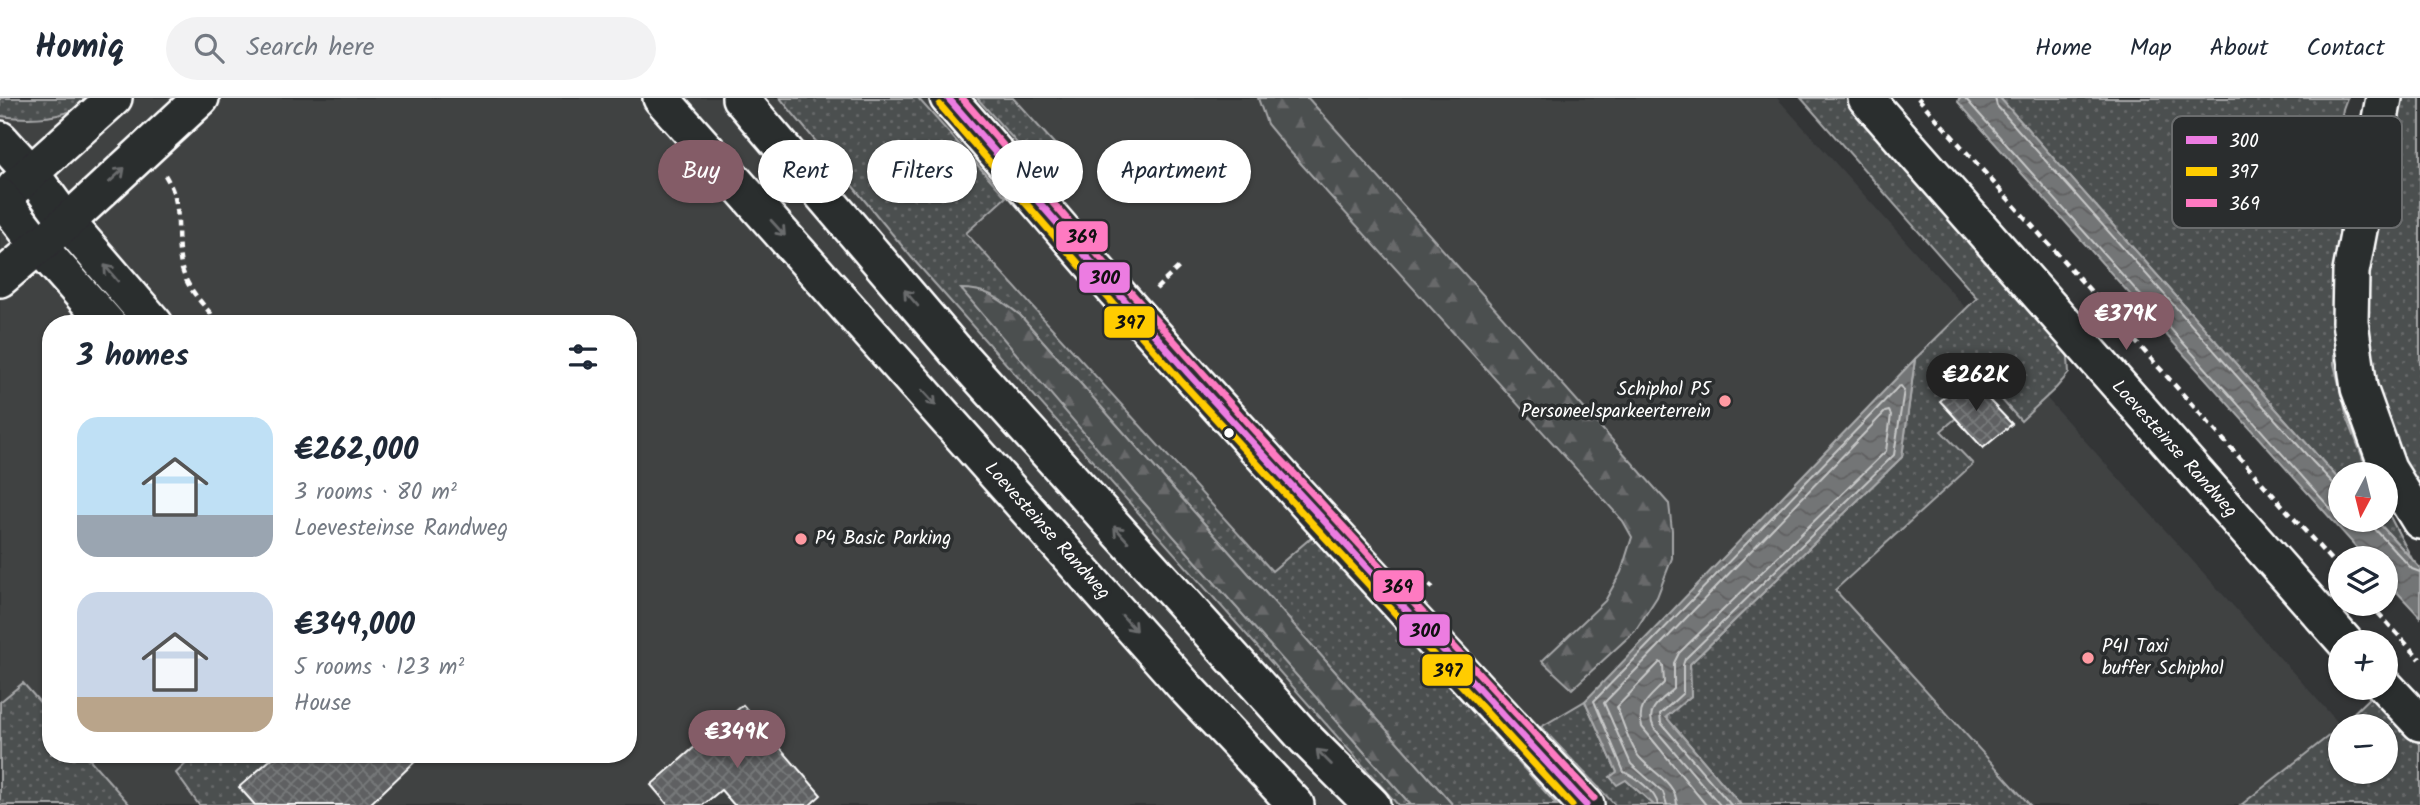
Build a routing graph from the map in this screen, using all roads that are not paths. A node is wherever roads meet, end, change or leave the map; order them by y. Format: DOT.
graph roads {
  1 [pos="114,98"];
  2 [pos="201,98"];
  3 [pos="661,98"];
  4 [pos="740,98"];
  5 [pos="948,98"];
  6 [pos="1866,98"];
  7 [pos="2384,98"];
  8 [pos="2381,116"];
  9 [pos="0,139"];
  10 [pos="31,173"];
  11 [pos="1,198"];
  12 [pos="67,222"];
  13 [pos="2359,228"];
  14 [pos="38,245"];
  15 [pos="0,279"];
  16 [pos="100,315"];
  17 [pos="147,315"];
  18 [pos="2420,521"];
  19 [pos="2334,630"];
  20 [pos="2398,700"];
  21 [pos="2420,723"];
  22 [pos="1296,805"];
  23 [pos="1372,805"];
  24 [pos="1586,805"];
  1 -- 10 [label="street"];
  12 -- 2 [label="street, one-way"];
  3 -- 22 [label="street, Loevesteinse Randweg, one-way"];
  23 -- 4 [label="street, one-way"];
  5 -- 24 [label="street"];
  6 -- 19 [label="street, Loevesteinse Randweg"];
  7 -- 8 [label="street"];
  9 -- 10 [label="street"];
  10 -- 11 [label="street"];
  10 -- 12 [label="street"];
  11 -- 14 [label="street"];
  12 -- 14 [label="street"];
  17 -- 12 [label="street, one-way"];
  13 -- 18 [label="street"];
  14 -- 15 [label="street"];
  14 -- 16 [label="street"];
  20 -- 21 [label="street"];
}
